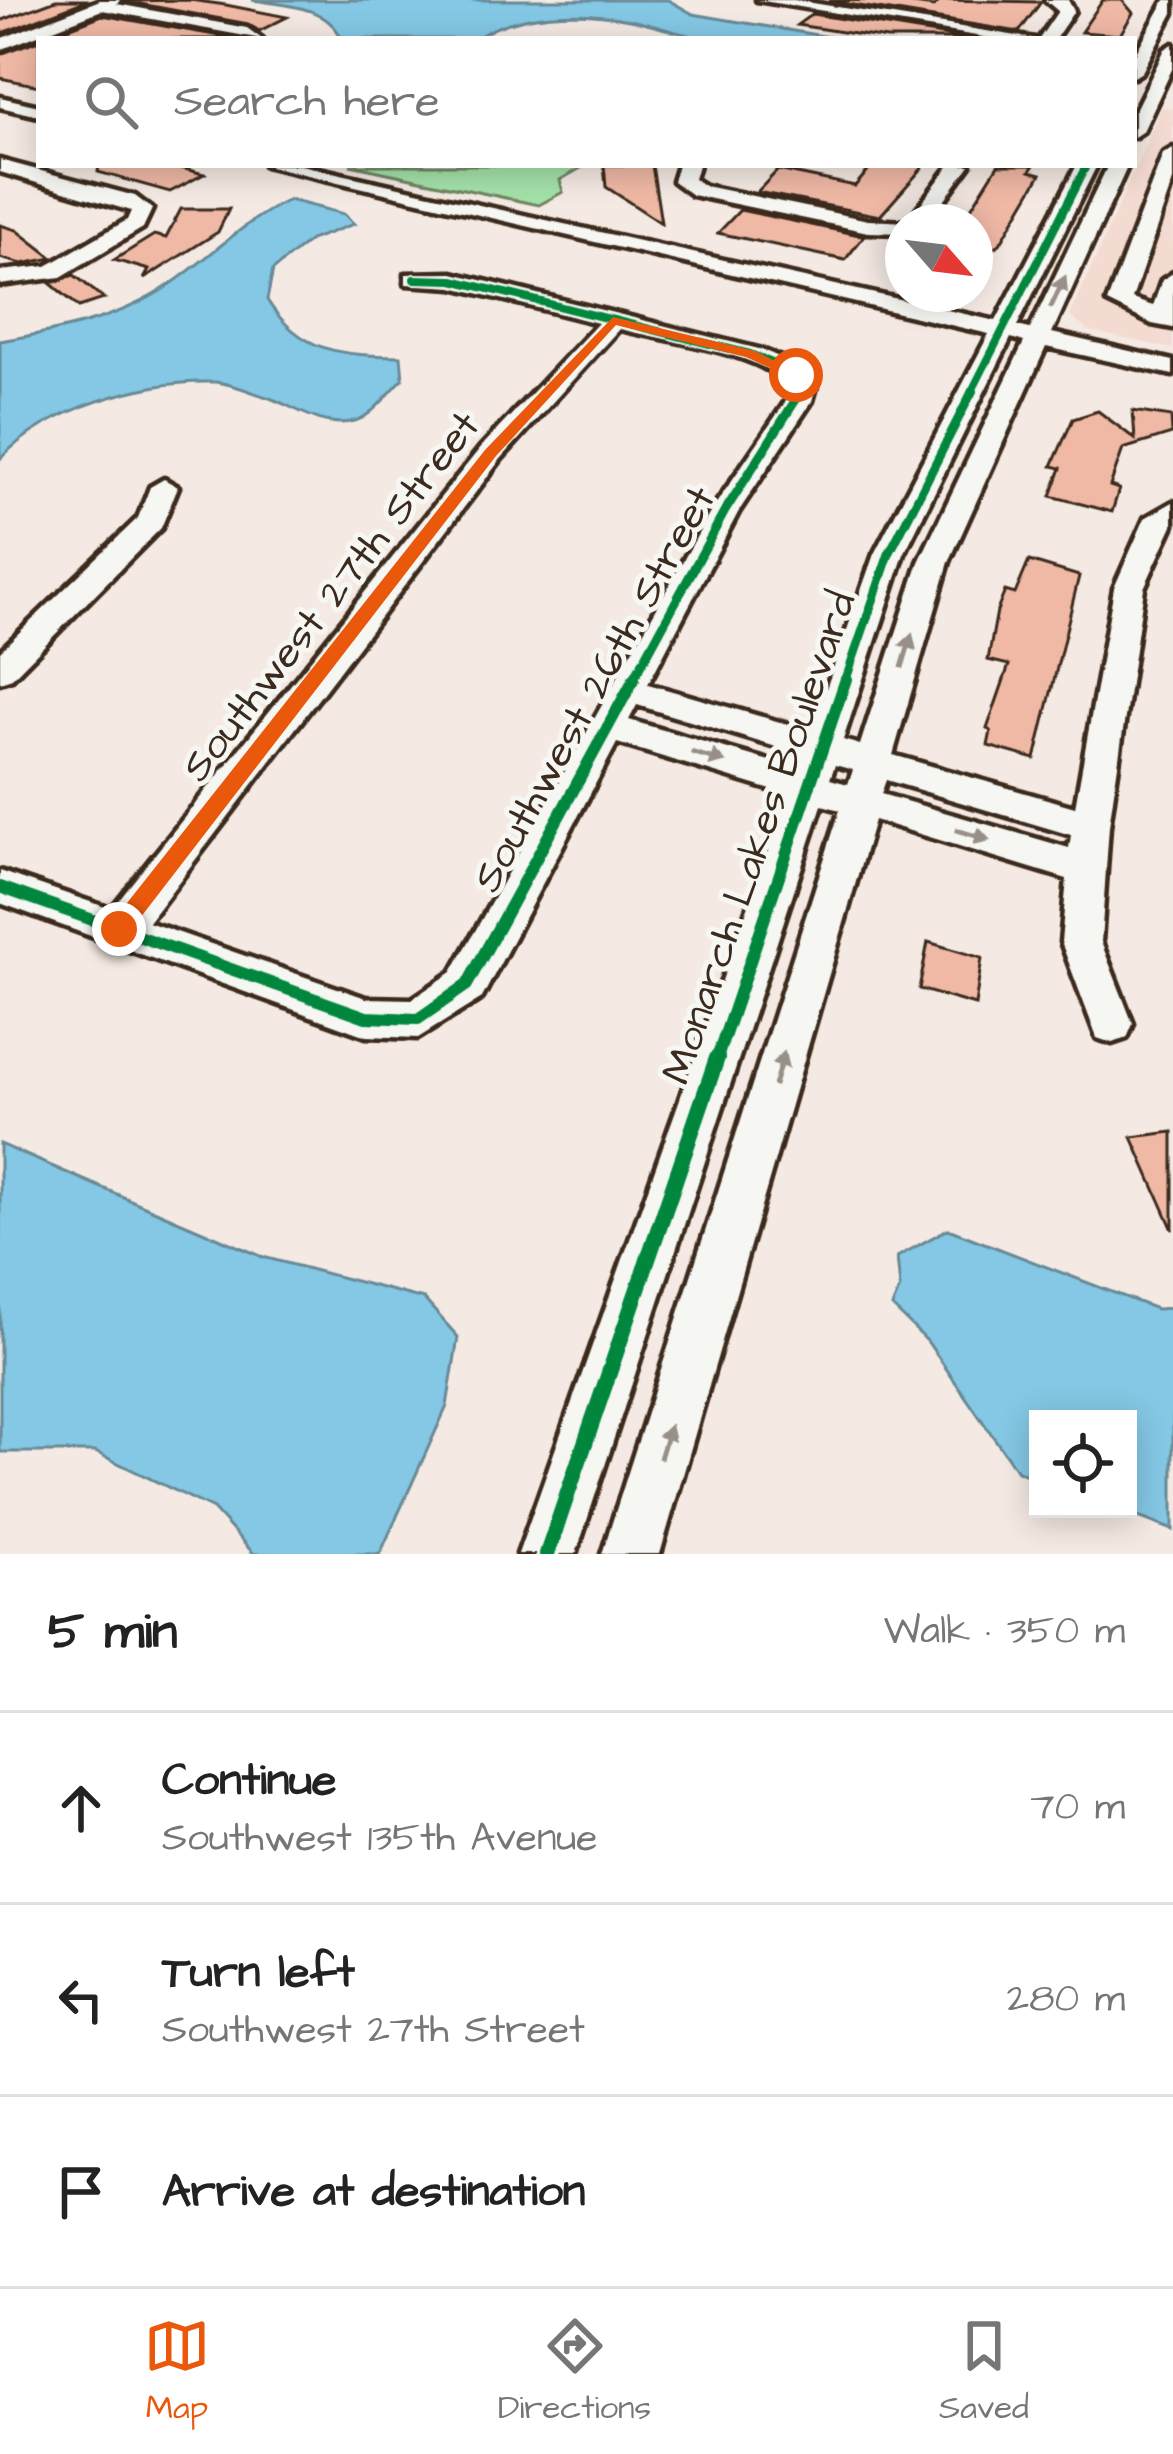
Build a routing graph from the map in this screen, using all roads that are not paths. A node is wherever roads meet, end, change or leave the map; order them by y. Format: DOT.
graph roads {
  1 [pos="764,0"];
  2 [pos="1172,0"];
  3 [pos="107,2"];
  4 [pos="1057,2"];
  5 [pos="246,36"];
  6 [pos="1007,36"];
  7 [pos="1049,36"];
  8 [pos="0,46"];
  9 [pos="36,55"];
  10 [pos="1170,56"];
  11 [pos="1137,59"];
  12 [pos="0,102"];
  13 [pos="36,110"];
  14 [pos="1137,128"];
  15 [pos="1137,135"];
  16 [pos="1173,144"];
  17 [pos="36,151"];
  18 [pos="1173,154"];
  19 [pos="1,167"];
  20 [pos="288,168"];
  21 [pos="958,168"];
  22 [pos="1085,168"];
  23 [pos="1117,168"];
  24 [pos="685,173"];
  25 [pos="934,204"];
  26 [pos="885,226"];
  27 [pos="0,278"];
  28 [pos="414,279"];
  29 [pos="1173,280"];
  30 [pos="1167,320"];
  31 [pos="613,321"];
  32 [pos="1003,330"];
  33 [pos="1037,337"];
  34 [pos="1173,368"];
  35 [pos="164,487"];
  36 [pos="1173,511"];
  37 [pos="0,670"];
  38 [pos="626,690"];
  39 [pos="607,727"];
  40 [pos="816,767"];
  41 [pos="867,783"];
  42 [pos="1090,826"];
  43 [pos="1087,869"];
  44 [pos="0,887"];
  45 [pos="119,929"];
  46 [pos="1112,1024"];
  47 [pos="547,1554"];
  48 [pos="631,1554"];
  1 -- 6 [label="street"];
  2 -- 11 [label="street"];
  3 -- 5 [label="street"];
  3 -- 8 [label="street"];
  4 -- 7 [label="street"];
  8 -- 9 [label="street"];
  10 -- 11 [label="street"];
  10 -- 14 [label="street"];
  12 -- 13 [label="street"];
  15 -- 16 [label="street"];
  17 -- 19 [label="street"];
  18 -- 30 [label="street"];
  19 -- 27 [label="street"];
  20 -- 32 [label="street"];
  21 -- 25 [label="street"];
  22 -- 32 [label="street, Monarch Lakes Boulevard"];
  33 -- 23 [label="street, Monarch Lakes Boulevard, one-way"];
  24 -- 26 [label="street"];
  28 -- 31 [label="street"];
  29 -- 30 [label="street"];
  31 -- 38 [label="street, Southwest 26th Street"];
  31 -- 45 [label="street, Southwest 27th Street"];
  32 -- 33 [label="street"];
  32 -- 40 [label="street, Monarch Lakes Boulevard"];
  33 -- 34 [label="street"];
  41 -- 33 [label="street, Monarch Lakes Boulevard, one-way"];
  35 -- 37 [label="street"];
  36 -- 42 [label="street"];
  38 -- 39 [label="street, Southwest 26th Street"];
  38 -- 40 [label="street"];
  39 -- 40 [label="street, one-way"];
  39 -- 45 [label="street, Southwest 26th Street"];
  40 -- 41 [label="street"];
  40 -- 47 [label="street, Monarch Lakes Boulevard"];
  41 -- 42 [label="street"];
  41 -- 43 [label="street, one-way"];
  48 -- 41 [label="street, Monarch Lakes Boulevard, one-way"];
  42 -- 43 [label="street"];
  43 -- 46 [label="street"];
  44 -- 45 [label="street"];
}
